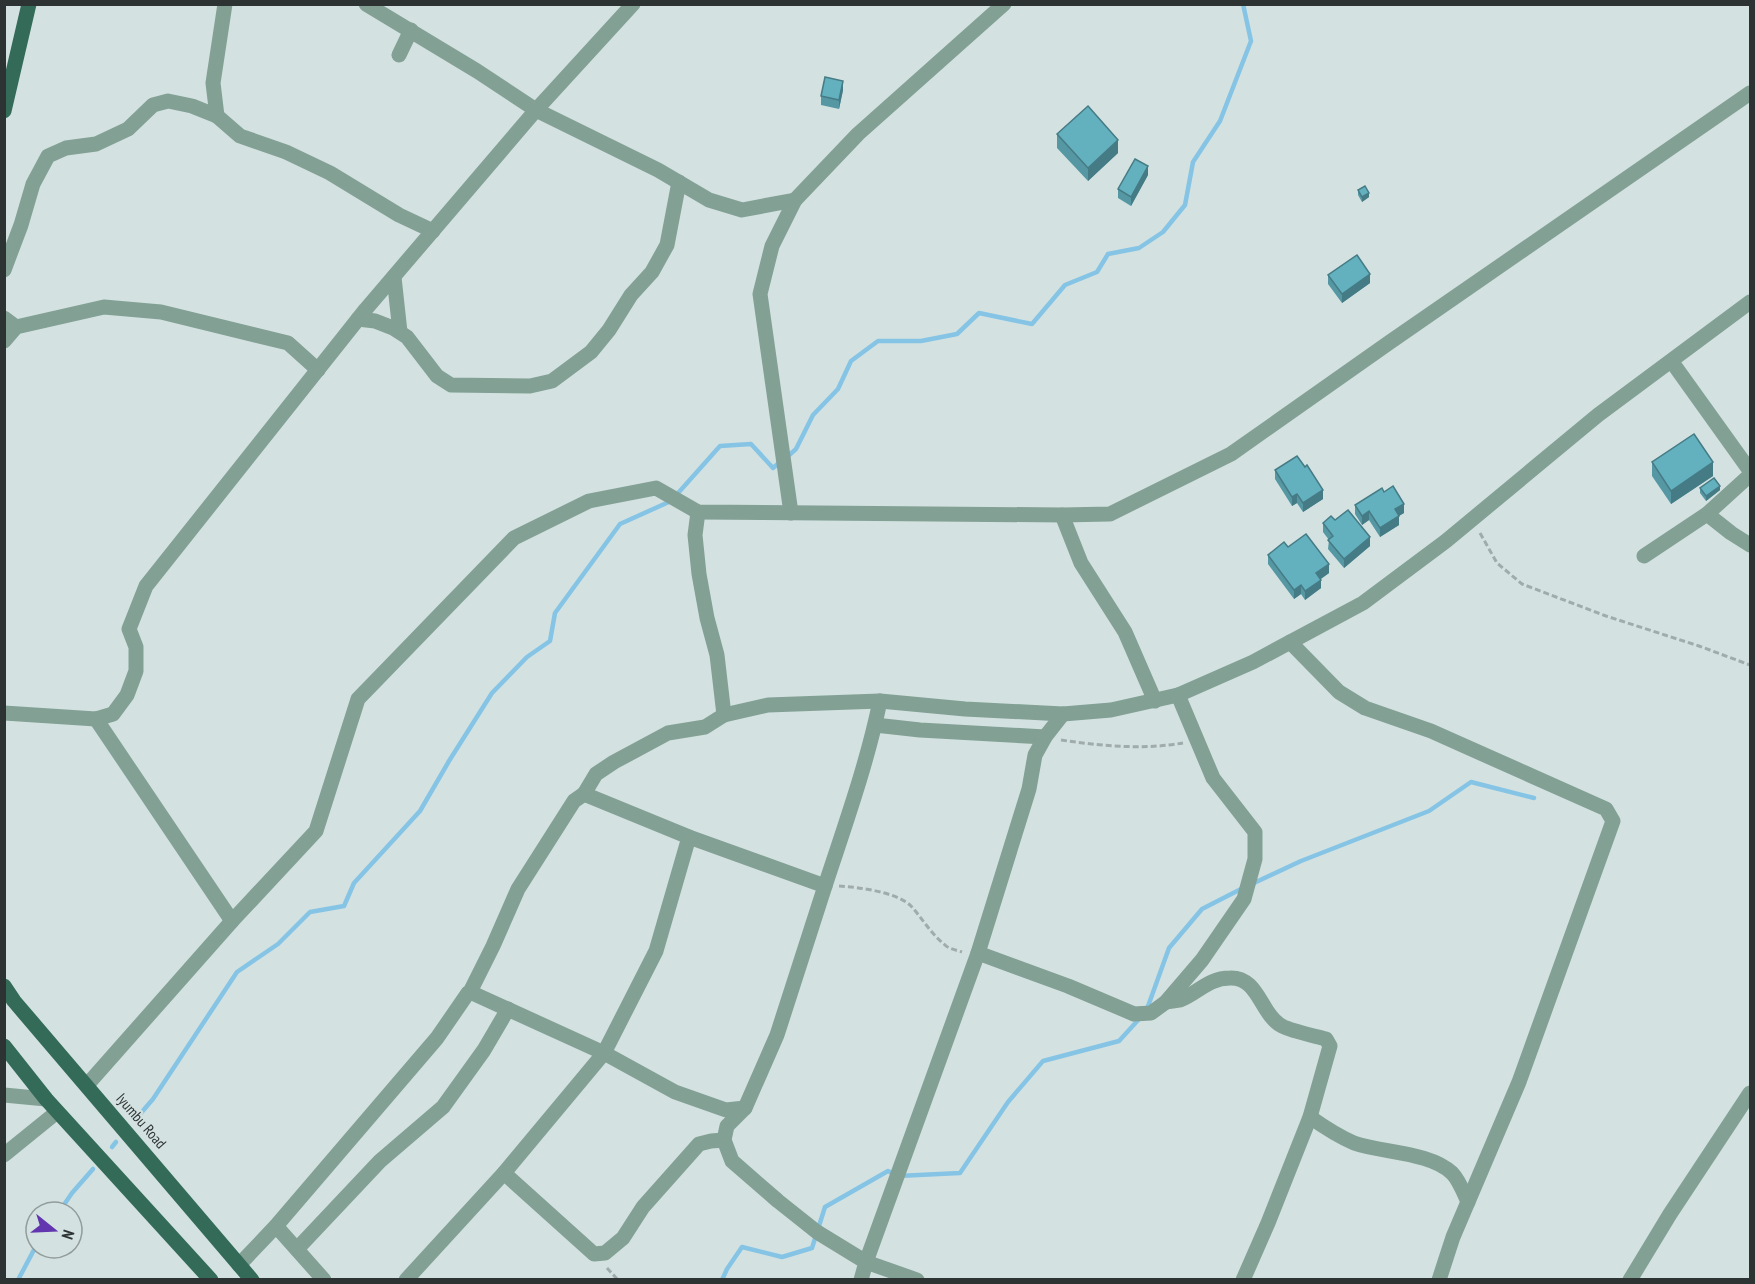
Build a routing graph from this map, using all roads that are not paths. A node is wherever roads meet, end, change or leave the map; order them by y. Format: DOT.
graph roads {
  1 [pos="29,4"];
  2 [pos="225,4"];
  3 [pos="366,4"];
  4 [pos="633,4"];
  5 [pos="1004,4"];
  6 [pos="411,30"];
  7 [pos="399,55"];
  8 [pos="213,83"];
  9 [pos="1750,93"];
  10 [pos="192,106"];
  11 [pos="536,110"];
  12 [pos="4,111"];
  13 [pos="218,116"];
  14 [pos="679,182"];
  15 [pos="795,200"];
  16 [pos="433,231"];
  17 [pos="4,270"];
  18 [pos="394,277"];
  19 [pos="1750,302"];
  20 [pos="358,319"];
  21 [pos="10,323"];
  22 [pos="400,332"];
  23 [pos="4,341"];
  24 [pos="1671,362"];
  25 [pos="318,370"];
  26 [pos="1750,473"];
  27 [pos="698,512"];
  28 [pos="791,513"];
  29 [pos="1707,514"];
  30 [pos="1062,515"];
  31 [pos="1750,545"];
  32 [pos="1644,556"];
  33 [pos="1290,642"];
  34 [pos="1178,695"];
  35 [pos="880,701"];
  36 [pos="1155,701"];
  37 [pos="4,713"];
  38 [pos="1063,714"];
  39 [pos="724,715"];
  40 [pos="96,719"];
  41 [pos="875,725"];
  42 [pos="1045,737"];
  43 [pos="584,794"];
  44 [pos="689,837"];
  45 [pos="825,886"];
  46 [pos="232,921"];
  47 [pos="978,953"];
  48 [pos="4,986"];
  49 [pos="470,992"];
  50 [pos="1166,1002"];
  51 [pos="508,1009"];
  52 [pos="4,1046"];
  53 [pos="604,1053"];
  54 [pos="87,1085"];
  55 [pos="1750,1093"];
  56 [pos="4,1095"];
  57 [pos="46,1099"];
  58 [pos="745,1108"];
  59 [pos="57,1112"];
  60 [pos="1310,1117"];
  61 [pos="724,1140"];
  62 [pos="4,1155"];
  63 [pos="504,1173"];
  64 [pos="1468,1202"];
  65 [pos="276,1226"];
  66 [pos="297,1249"];
  67 [pos="866,1262"];
  68 [pos="239,1265"];
  69 [pos="1440,1277"];
  70 [pos="211,1280"];
  71 [pos="252,1280"];
  72 [pos="324,1280"];
  73 [pos="406,1280"];
  74 [pos="861,1280"];
  75 [pos="917,1280"];
  76 [pos="1243,1280"];
  77 [pos="1456,1280"];
  78 [pos="1630,1280"];
  1 -- 12 [label="main road"];
  2 -- 8 [label="street"];
  3 -- 6 [label="street"];
  4 -- 11 [label="street"];
  5 -- 15 [label="street"];
  6 -- 7 [label="street"];
  6 -- 11 [label="street"];
  8 -- 10 [label="street"];
  8 -- 13 [label="street"];
  9 -- 30 [label="street"];
  10 -- 13 [label="street"];
  10 -- 17 [label="street"];
  11 -- 14 [label="street"];
  11 -- 16 [label="street"];
  13 -- 16 [label="street"];
  14 -- 15 [label="street"];
  14 -- 22 [label="street"];
  15 -- 28 [label="street"];
  16 -- 18 [label="street"];
  18 -- 20 [label="street"];
  18 -- 22 [label="street"];
  19 -- 24 [label="street"];
  20 -- 22 [label="street"];
  20 -- 25 [label="street"];
  21 -- 23 [label="street"];
  21 -- 25 [label="street"];
  24 -- 26 [label="street"];
  24 -- 33 [label="street"];
  25 -- 40 [label="street"];
  26 -- 29 [label="street"];
  27 -- 28 [label="street"];
  27 -- 39 [label="street"];
  27 -- 46 [label="street"];
  28 -- 30 [label="street"];
  29 -- 31 [label="street"];
  29 -- 32 [label="street"];
  30 -- 36 [label="street"];
  33 -- 34 [label="street"];
  33 -- 64 [label="street"];
  34 -- 36 [label="street"];
  34 -- 50 [label="street"];
  35 -- 38 [label="street"];
  35 -- 39 [label="street"];
  35 -- 41 [label="street"];
  36 -- 38 [label="street"];
  37 -- 40 [label="street"];
  38 -- 42 [label="street"];
  39 -- 43 [label="street"];
  40 -- 46 [label="street"];
  41 -- 42 [label="street"];
  41 -- 45 [label="street"];
  42 -- 47 [label="street"];
  43 -- 44 [label="street"];
  43 -- 49 [label="street"];
  44 -- 45 [label="street"];
  44 -- 53 [label="street"];
  45 -- 58 [label="street"];
  46 -- 54 [label="street"];
  47 -- 50 [label="street"];
  47 -- 67 [label="street"];
  48 -- 54 [label="main road, Iyumbu Road"];
  49 -- 51 [label="street"];
  49 -- 65 [label="street"];
  50 -- 60 [label="street"];
  51 -- 53 [label="street"];
  51 -- 66 [label="street"];
  52 -- 57 [label="main road"];
  53 -- 58 [label="street"];
  53 -- 63 [label="street"];
  54 -- 68 [label="main road, Iyumbu Road"];
  55 -- 78 [label="street"];
  56 -- 57 [label="street"];
  57 -- 59 [label="main road"];
  58 -- 61 [label="street"];
  59 -- 62 [label="street"];
  59 -- 70 [label="main road"];
  60 -- 64 [label="street"];
  60 -- 76 [label="street"];
  61 -- 63 [label="street"];
  61 -- 67 [label="street"];
  63 -- 73 [label="street"];
  64 -- 69 [label="street"];
  65 -- 66 [label="street"];
  65 -- 68 [label="street"];
  66 -- 72 [label="street"];
  67 -- 74 [label="street"];
  67 -- 75 [label="street"];
  68 -- 71 [label="main road, Iyumbu Road"];
  69 -- 77 [label="street"];
}
